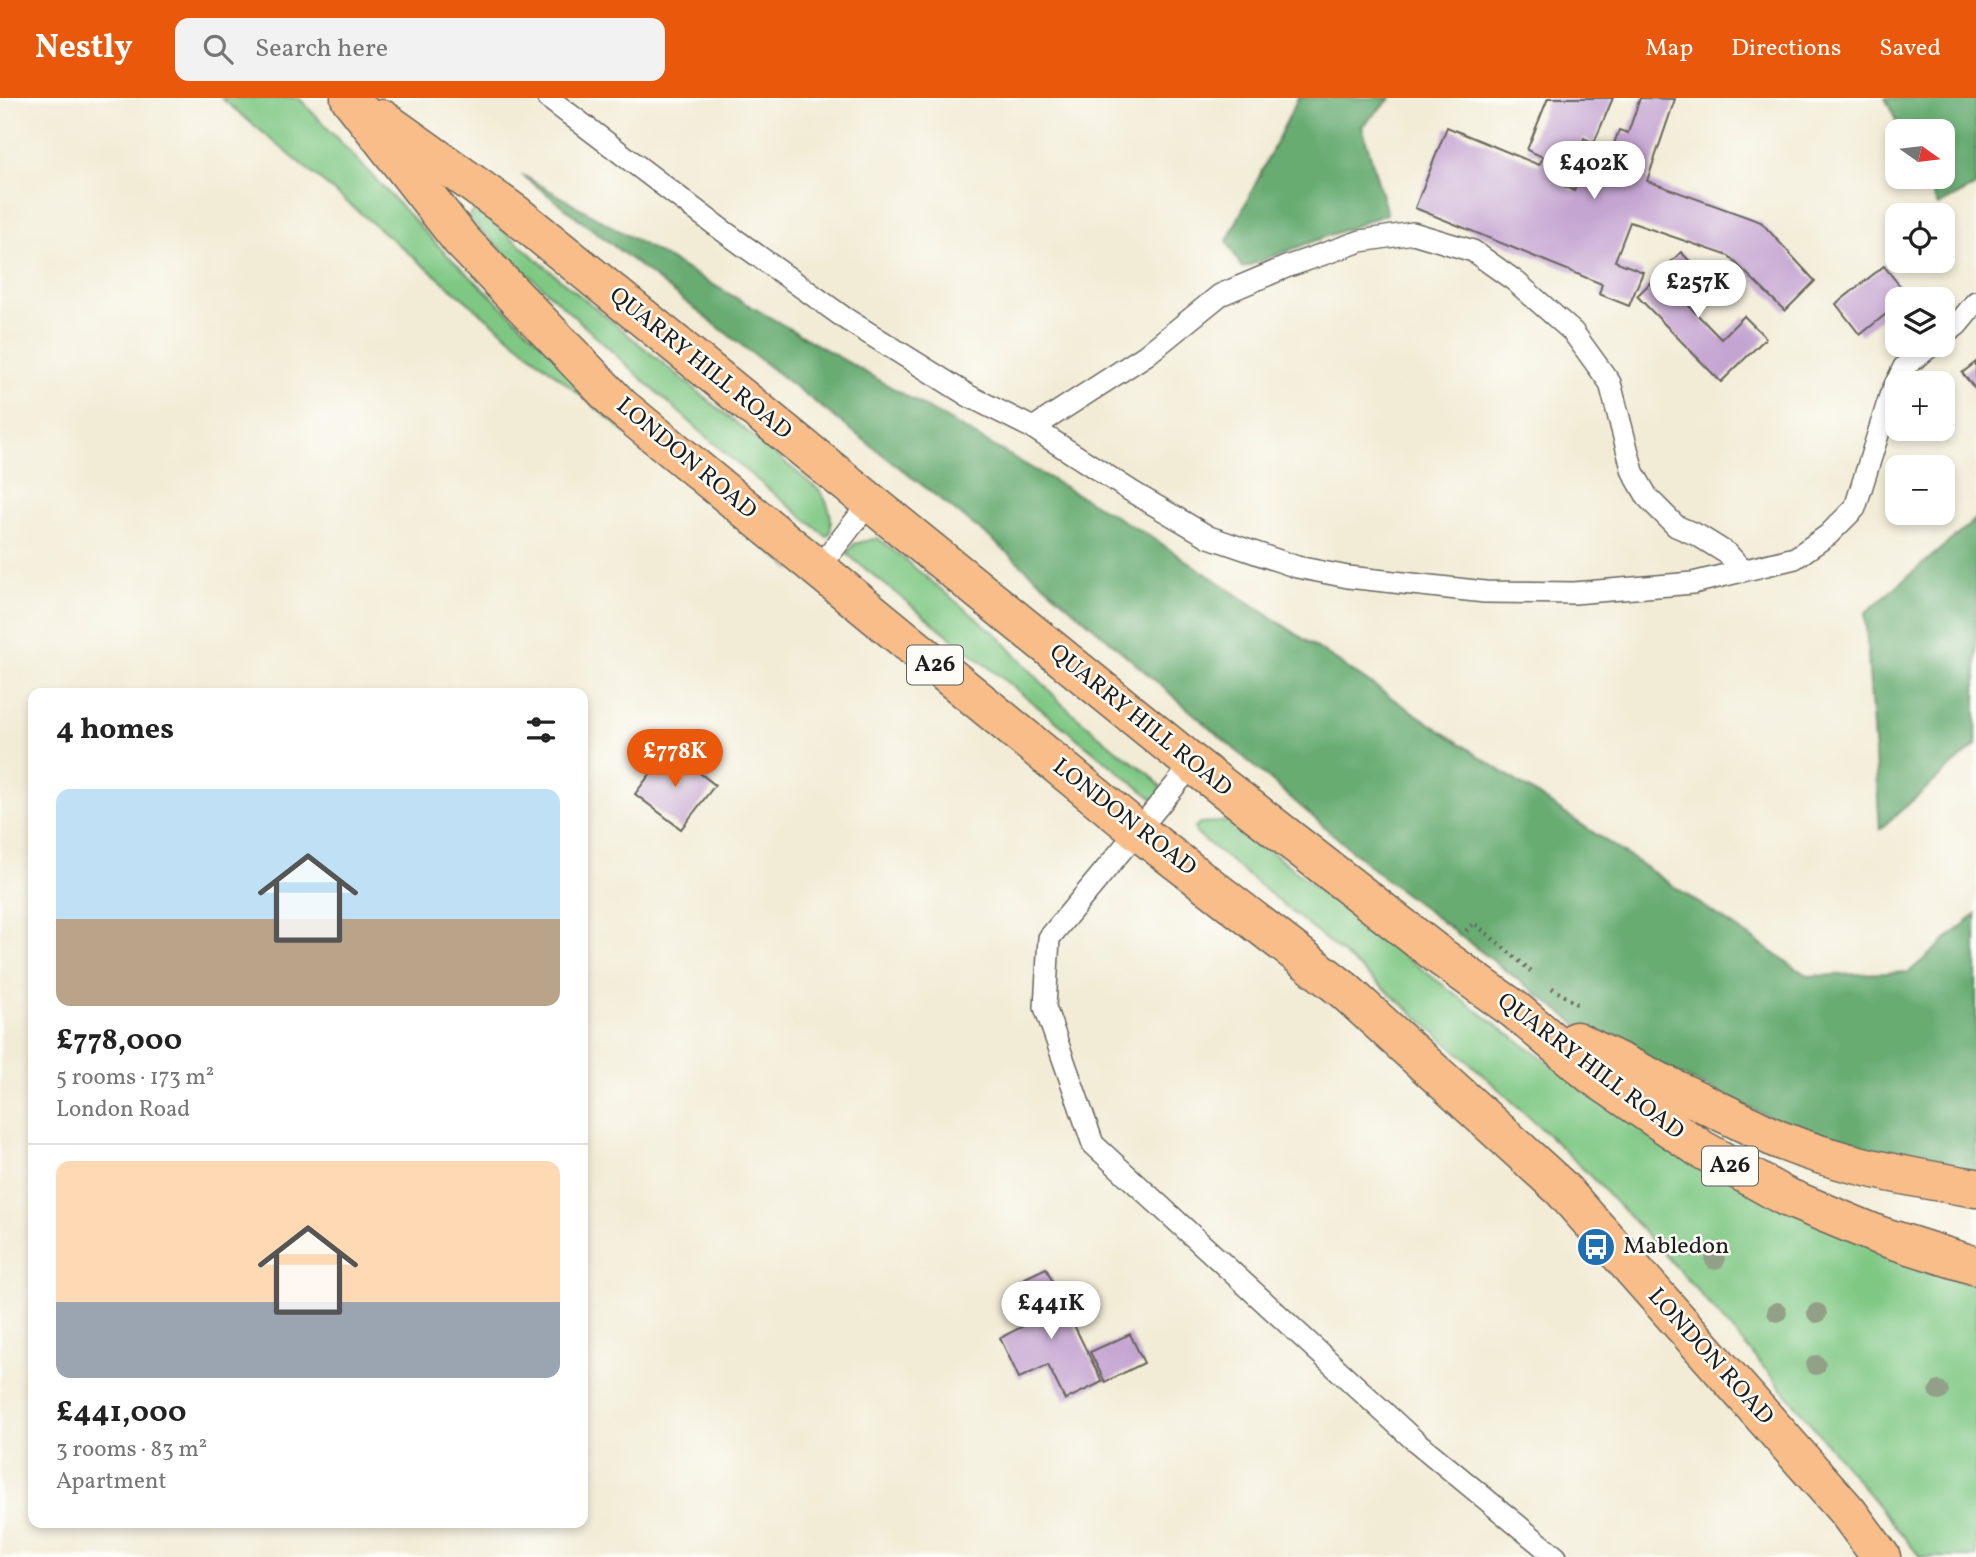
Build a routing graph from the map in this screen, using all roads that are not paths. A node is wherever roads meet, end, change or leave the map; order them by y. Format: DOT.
graph roads {
  1 [pos="351,98"];
  2 [pos="548,98"];
  3 [pos="1976,302"];
  4 [pos="1955,327"];
  5 [pos="1917,357"];
  6 [pos="1033,428"];
  7 [pos="870,502"];
  8 [pos="818,569"];
  9 [pos="1743,571"];
  10 [pos="1193,764"];
  11 [pos="1138,831"];
  12 [pos="1515,1010"];
  13 [pos="1976,1188"];
  14 [pos="1976,1266"];
  15 [pos="1556,1557"];
  16 [pos="1881,1557"];
  1 -- 7 [label="highway, QUARRY HILL ROAD / A26"];
  1 -- 8 [label="highway, LONDON ROAD / A26"];
  2 -- 6 [label="lane"];
  3 -- 4 [label="lane"];
  5 -- 9 [label="lane"];
  6 -- 9 [label="lane"];
  6 -- 9 [label="lane"];
  7 -- 8 [label="lane"];
  7 -- 10 [label="highway, QUARRY HILL ROAD / A26"];
  8 -- 11 [label="highway, LONDON ROAD / A26"];
  10 -- 11 [label="lane"];
  10 -- 12 [label="highway, QUARRY HILL ROAD / A26"];
  11 -- 15 [label="lane"];
  11 -- 16 [label="highway, LONDON ROAD / A26"];
  12 -- 13 [label="highway"];
  12 -- 14 [label="highway, QUARRY HILL ROAD / A26"];
}
